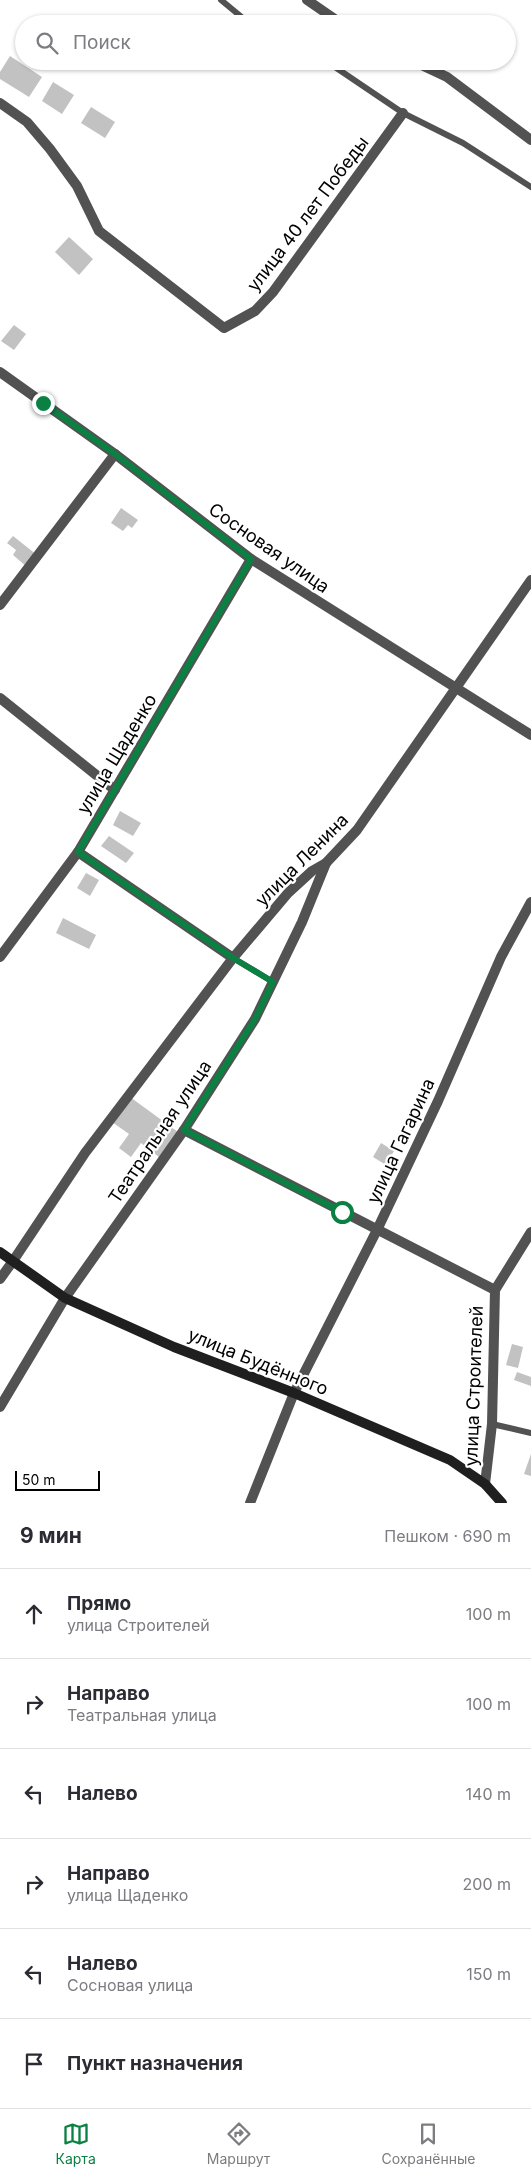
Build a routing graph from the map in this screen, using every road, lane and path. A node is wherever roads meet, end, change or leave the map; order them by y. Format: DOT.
graph roads {
  1 [pos="221,0"];
  2 [pos="307,0"];
  3 [pos="239,15"];
  4 [pos="329,15"];
  5 [pos="339,70"];
  6 [pos="432,70"];
  7 [pos="0,103"];
  8 [pos="403,113"];
  9 [pos="531,140"];
  10 [pos="531,187"];
  11 [pos="0,372"];
  12 [pos="115,454"];
  13 [pos="251,559"];
  14 [pos="531,580"];
  15 [pos="0,605"];
  16 [pos="456,690"];
  17 [pos="0,698"];
  18 [pos="531,735"];
  19 [pos="115,790"];
  20 [pos="78,852"];
  21 [pos="326,862"];
  22 [pos="531,902"];
  23 [pos="0,957"];
  24 [pos="233,958"];
  25 [pos="273,982"];
  26 [pos="184,1130"];
  27 [pos="377,1230"];
  28 [pos="531,1232"];
  29 [pos="0,1252"];
  30 [pos="13,1260"];
  31 [pos="0,1280"];
  32 [pos="495,1290"];
  33 [pos="65,1298"];
  34 [pos="294,1393"];
  35 [pos="0,1407"];
  36 [pos="492,1424"];
  37 [pos="531,1433"];
  38 [pos="485,1484"];
  39 [pos="250,1503"];
  40 [pos="502,1503"];
  1 -- 3 [label="lane"];
  2 -- 4 [label="street"];
  5 -- 8 [label="lane"];
  6 -- 9 [label="street"];
  7 -- 8 [label="street, улица 40 лет Победы"];
  8 -- 10 [label="lane"];
  11 -- 12 [label="street, Сосновая улица"];
  12 -- 13 [label="street, Сосновая улица"];
  12 -- 15 [label="street"];
  13 -- 16 [label="street, Сосновая улица"];
  13 -- 19 [label="street, улица Щаденко"];
  14 -- 16 [label="street, улица Ленина"];
  16 -- 18 [label="street, Сосновая улица"];
  16 -- 21 [label="street, улица Ленина"];
  17 -- 19 [label="street"];
  19 -- 20 [label="street, улица Щаденко"];
  20 -- 23 [label="street, улица Щаденко"];
  20 -- 24 [label="street"];
  21 -- 24 [label="street, улица Ленина"];
  21 -- 25 [label="street, Театральная улица"];
  22 -- 27 [label="street, улица Гагарина"];
  24 -- 25 [label="lane"];
  24 -- 30 [label="street, улица Ленина"];
  25 -- 26 [label="street, Театральная улица"];
  26 -- 27 [label="street, улица Строителей"];
  26 -- 33 [label="street, Театральная улица"];
  27 -- 32 [label="street, улица Строителей"];
  27 -- 34 [label="street, улица Гагарина"];
  28 -- 32 [label="street, улица Строителей"];
  29 -- 30 [label="main road, улица Будённого"];
  30 -- 31 [label="street, улица Ленина"];
  30 -- 33 [label="main road, улица Будённого"];
  32 -- 36 [label="street, улица Строителей"];
  33 -- 34 [label="main road, улица Будённого"];
  33 -- 35 [label="street, Театральная улица"];
  34 -- 38 [label="main road, улица Будённого"];
  34 -- 39 [label="street, улица Гагарина"];
  36 -- 37 [label="lane"];
  36 -- 38 [label="street, улица Строителей"];
  38 -- 40 [label="main road, улица Будённого"];
}
